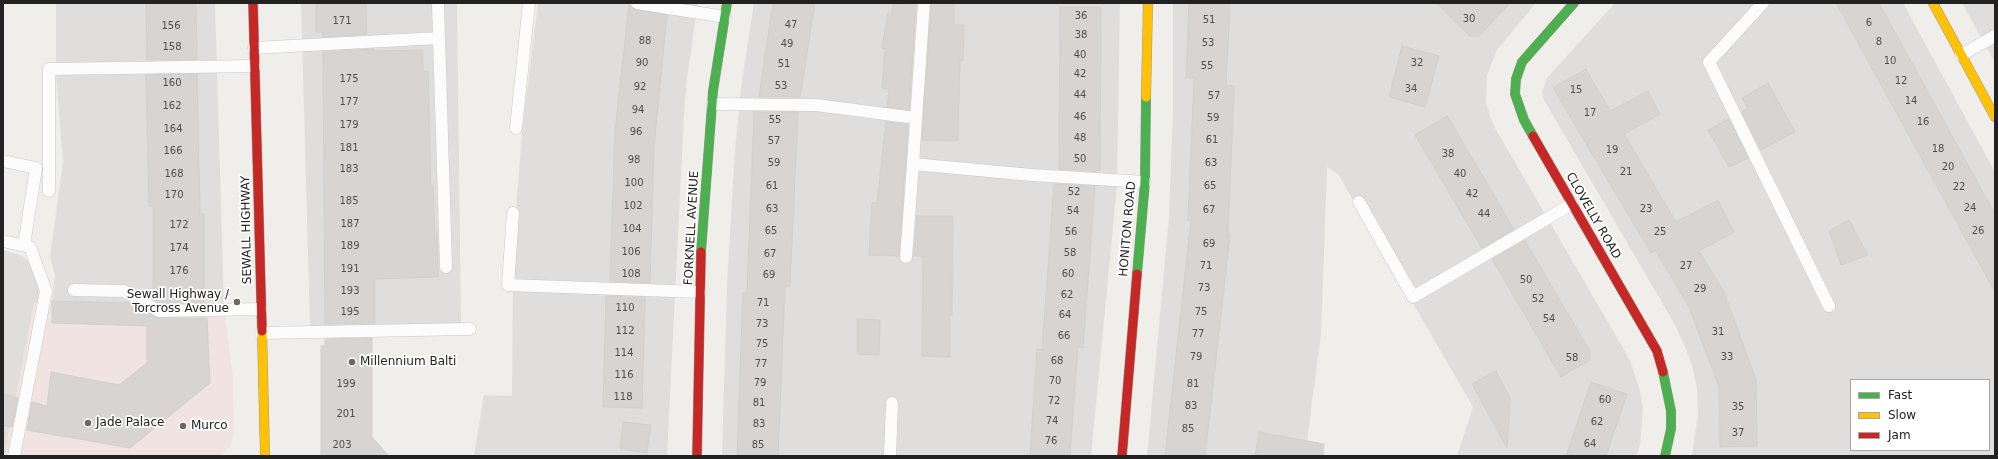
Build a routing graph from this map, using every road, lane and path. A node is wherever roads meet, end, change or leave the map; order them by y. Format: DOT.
graph roads {
  1 [pos="253,3"];
  2 [pos="438,3"];
  3 [pos="529,3"];
  4 [pos="637,3"];
  5 [pos="727,3"];
  6 [pos="924,3"];
  7 [pos="1148,3"];
  8 [pos="1574,3"];
  9 [pos="1763,3"];
  10 [pos="1933,3"];
  11 [pos="725,17"];
  12 [pos="1995,36"];
  13 [pos="439,38"];
  14 [pos="254,48"];
  15 [pos="1961,55"];
  16 [pos="255,66"];
  17 [pos="712,104"];
  18 [pos="1995,116"];
  19 [pos="916,118"];
  20 [pos="516,128"];
  21 [pos="3,161"];
  22 [pos="913,164"];
  23 [pos="1145,182"];
  24 [pos="49,191"];
  25 [pos="1359,202"];
  26 [pos="1572,204"];
  27 [pos="513,213"];
  28 [pos="3,241"];
  29 [pos="24,245"];
  30 [pos="906,257"];
  31 [pos="446,267"];
  32 [pos="74,290"];
  33 [pos="700,292"];
  34 [pos="1830,306"];
  35 [pos="261,309"];
  36 [pos="470,329"];
  37 [pos="261,333"];
  38 [pos="892,402"];
  39 [pos="14,456"];
  40 [pos="264,456"];
  41 [pos="697,456"];
  42 [pos="890,456"];
  43 [pos="1122,456"];
  44 [pos="1665,456"];
  1 -- 14 [label="street, SEWALL HIGHWAY"];
  2 -- 13 [label="lane"];
  3 -- 20 [label="lane"];
  4 -- 11 [label="lane"];
  5 -- 11 [label="street, FORKNELL AVENUE"];
  6 -- 19 [label="lane"];
  7 -- 23 [label="street, HONITON ROAD"];
  8 -- 26 [label="street, CLOVELLY ROAD"];
  9 -- 34 [label="lane"];
  10 -- 15 [label="street"];
  11 -- 17 [label="street, FORKNELL AVENUE"];
  12 -- 15 [label="lane"];
  13 -- 14 [label="lane"];
  13 -- 31 [label="lane"];
  14 -- 16 [label="street, SEWALL HIGHWAY"];
  15 -- 18 [label="street"];
  16 -- 24 [label="lane"];
  16 -- 35 [label="street, SEWALL HIGHWAY"];
  17 -- 19 [label="lane"];
  17 -- 33 [label="street, FORKNELL AVENUE"];
  19 -- 22 [label="lane"];
  21 -- 29 [label="lane"];
  22 -- 23 [label="lane"];
  22 -- 30 [label="lane"];
  23 -- 43 [label="street, HONITON ROAD"];
  25 -- 26 [label="lane"];
  26 -- 44 [label="street, CLOVELLY ROAD"];
  27 -- 33 [label="lane"];
  28 -- 29 [label="lane"];
  29 -- 39 [label="lane"];
  32 -- 35 [label="lane"];
  33 -- 41 [label="street, FORKNELL AVENUE"];
  35 -- 37 [label="street, SEWALL HIGHWAY"];
  36 -- 37 [label="lane"];
  37 -- 40 [label="street, SEWALL HIGHWAY"];
  38 -- 42 [label="lane"];
}
